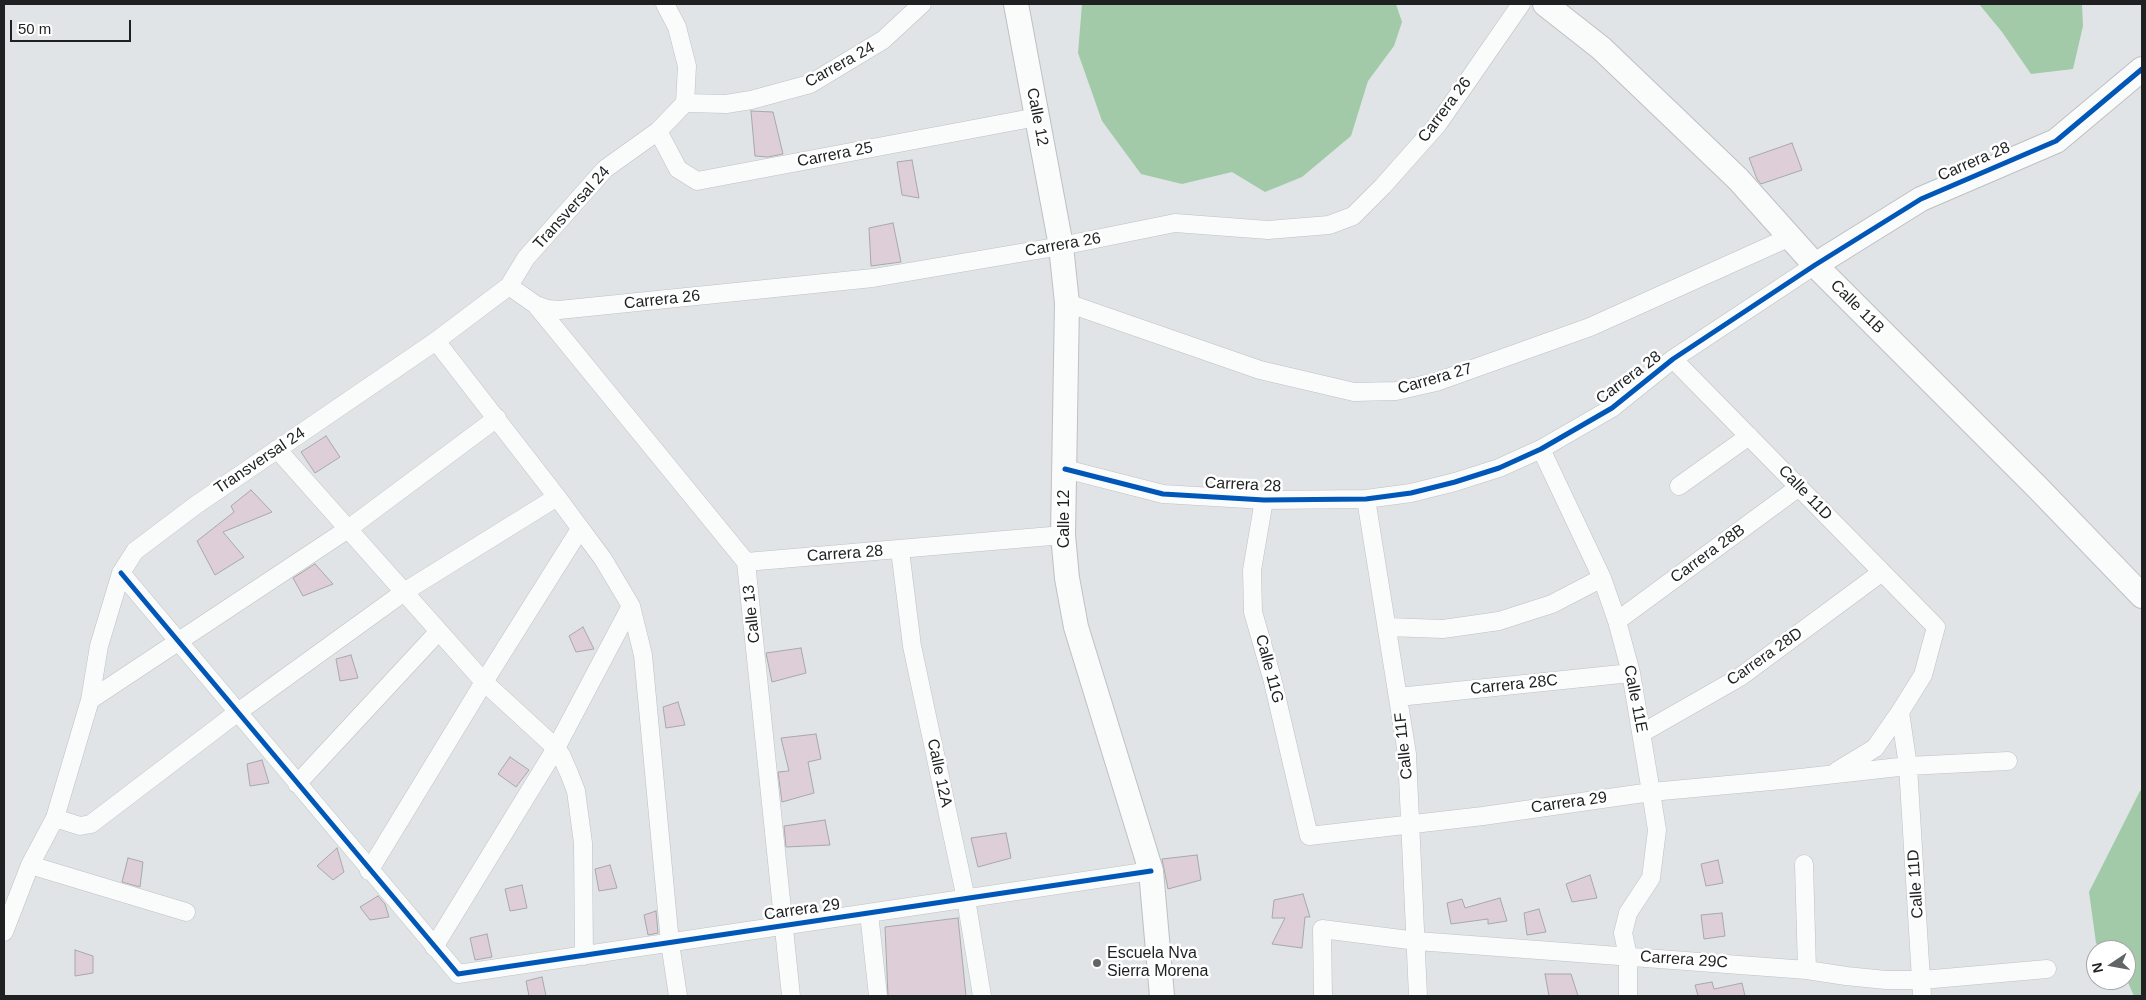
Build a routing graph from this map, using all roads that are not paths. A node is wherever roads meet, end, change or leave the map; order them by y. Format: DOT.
graph roads {
  1 [pos="665,4"];
  2 [pos="922,4"];
  3 [pos="1016,4"];
  4 [pos="1521,4"];
  5 [pos="1545,4"];
  6 [pos="2142,70"];
  7 [pos="685,103"];
  8 [pos="1037,117"];
  9 [pos="658,131"];
  10 [pos="1790,237"];
  11 [pos="1061,246"];
  12 [pos="1815,265"];
  13 [pos="509,286"];
  14 [pos="1067,303"];
  15 [pos="536,305"];
  16 [pos="436,341"];
  17 [pos="1674,359"];
  18 [pos="496,418"];
  19 [pos="1749,436"];
  20 [pos="277,449"];
  21 [pos="1541,449"];
  22 [pos="1065,469"];
  23 [pos="1679,486"];
  24 [pos="1799,487"];
  25 [pos="557,496"];
  26 [pos="1366,499"];
  27 [pos="1264,500"];
  28 [pos="580,528"];
  29 [pos="348,529"];
  30 [pos="1063,535"];
  31 [pos="900,550"];
  32 [pos="746,562"];
  33 [pos="1882,572"];
  34 [pos="121,573"];
  35 [pos="1602,578"];
  36 [pos="404,592"];
  37 [pos="2142,596"];
  38 [pos="631,606"];
  39 [pos="1617,621"];
  40 [pos="1936,627"];
  41 [pos="1386,628"];
  42 [pos="439,631"];
  43 [pos="179,640"];
  44 [pos="1631,673"];
  45 [pos="484,682"];
  46 [pos="1398,698"];
  47 [pos="90,700"];
  48 [pos="238,712"];
  49 [pos="1900,712"];
  50 [pos="1642,733"];
  51 [pos="556,748"];
  52 [pos="2008,761"];
  53 [pos="1908,766"];
  54 [pos="1830,775"];
  55 [pos="297,784"];
  56 [pos="1651,792"];
  57 [pos="55,818"];
  58 [pos="1410,824"];
  59 [pos="1309,836"];
  60 [pos="1804,864"];
  61 [pos="30,865"];
  62 [pos="369,871"];
  63 [pos="1151,871"];
  64 [pos="966,899"];
  65 [pos="186,912"];
  66 [pos="869,913"];
  67 [pos="784,926"];
  68 [pos="4,932"];
  69 [pos="1417,941"];
  70 [pos="670,943"];
  71 [pos="434,947"];
  72 [pos="584,956"];
  73 [pos="1628,956"];
  74 [pos="2047,969"];
  75 [pos="1807,970"];
  76 [pos="1922,988"];
  77 [pos="678,996"];
  78 [pos="791,996"];
  79 [pos="878,996"];
  80 [pos="982,996"];
  81 [pos="1162,996"];
  82 [pos="1323,996"];
  83 [pos="1418,996"];
  84 [pos="1628,996"];
  1 -- 7 [label="street"];
  2 -- 7 [label="street, Carrera 24"];
  3 -- 8 [label="street, Calle 12"];
  4 -- 11 [label="street, Carrera 26"];
  5 -- 10 [label="street, Calle 11B"];
  6 -- 12 [label="street, Carrera 28"];
  7 -- 9 [label="street, Transversal 24"];
  8 -- 9 [label="street, Carrera 25"];
  8 -- 11 [label="street, Calle 12"];
  9 -- 13 [label="street, Transversal 24"];
  10 -- 12 [label="street, Calle 11B"];
  10 -- 14 [label="street, Carrera 27"];
  11 -- 14 [label="street, Calle 12"];
  11 -- 15 [label="street, Carrera 26"];
  12 -- 17 [label="street, Carrera 28"];
  12 -- 37 [label="street, Calle 11B"];
  13 -- 15 [label="street, Carrera 26"];
  13 -- 16 [label="street, Transversal 24"];
  14 -- 22 [label="street, Calle 12"];
  15 -- 32 [label="street, Calle 13"];
  16 -- 18 [label="street"];
  16 -- 20 [label="street, Transversal 24"];
  17 -- 19 [label="street, Calle 11D"];
  17 -- 21 [label="street, Carrera 28"];
  18 -- 25 [label="street"];
  18 -- 29 [label="street"];
  19 -- 23 [label="street"];
  19 -- 24 [label="street, Calle 11D"];
  20 -- 29 [label="street"];
  20 -- 34 [label="street, Transversal 24"];
  21 -- 26 [label="street, Carrera 28"];
  21 -- 35 [label="street, Calle 11E"];
  22 -- 27 [label="street, Carrera 28"];
  22 -- 30 [label="street, Calle 12"];
  24 -- 33 [label="street, Calle 11D"];
  24 -- 39 [label="street, Carrera 28B"];
  25 -- 28 [label="street"];
  25 -- 36 [label="street"];
  26 -- 27 [label="street, Carrera 28"];
  26 -- 41 [label="street, Calle 11F"];
  27 -- 59 [label="street, Calle 11G"];
  28 -- 38 [label="street"];
  28 -- 45 [label="street"];
  29 -- 36 [label="street"];
  29 -- 43 [label="street"];
  30 -- 31 [label="street, Carrera 28"];
  30 -- 63 [label="street, Calle 12"];
  31 -- 32 [label="street, Carrera 28"];
  31 -- 64 [label="street, Calle 12A"];
  32 -- 67 [label="street, Calle 13"];
  33 -- 40 [label="street, Calle 11D"];
  33 -- 50 [label="street, Carrera 28D"];
  34 -- 43 [label="street"];
  34 -- 47 [label="street, Transversal 24"];
  35 -- 39 [label="street, Calle 11E"];
  35 -- 41 [label="street"];
  36 -- 42 [label="street"];
  36 -- 48 [label="street"];
  38 -- 51 [label="street"];
  38 -- 70 [label="street"];
  39 -- 44 [label="street, Calle 11E"];
  40 -- 49 [label="street, Carrera 29"];
  41 -- 46 [label="street, Calle 11F"];
  42 -- 45 [label="street"];
  42 -- 55 [label="street"];
  43 -- 47 [label="street"];
  43 -- 48 [label="street"];
  44 -- 46 [label="street, Carrera 28C"];
  44 -- 50 [label="street, Calle 11E"];
  45 -- 51 [label="street"];
  45 -- 62 [label="street"];
  46 -- 58 [label="street, Calle 11F"];
  47 -- 57 [label="street, Transversal 24"];
  48 -- 55 [label="street"];
  48 -- 57 [label="street"];
  49 -- 53 [label="street, Calle 11D"];
  49 -- 54 [label="street, Carrera 29"];
  50 -- 56 [label="street, Calle 11E"];
  51 -- 71 [label="street"];
  51 -- 72 [label="street"];
  52 -- 53 [label="street, Carrera 29"];
  53 -- 54 [label="street, Carrera 29"];
  53 -- 76 [label="street, Calle 11D"];
  54 -- 56 [label="street, Carrera 29"];
  55 -- 62 [label="street"];
  56 -- 58 [label="street, Carrera 29"];
  56 -- 73 [label="street, Calle 11E"];
  57 -- 61 [label="street, Transversal 24"];
  58 -- 59 [label="street, Carrera 29"];
  58 -- 69 [label="street, Calle 11F"];
  60 -- 75 [label="street"];
  61 -- 65 [label="street"];
  61 -- 68 [label="street, Transversal 24"];
  62 -- 71 [label="street"];
  63 -- 64 [label="street, Carrera 29"];
  63 -- 81 [label="street, Calle 12"];
  64 -- 66 [label="street, Carrera 29"];
  64 -- 80 [label="street, Calle 12A"];
  66 -- 67 [label="street, Carrera 29"];
  66 -- 79 [label="street"];
  67 -- 70 [label="street, Carrera 29"];
  67 -- 78 [label="street, Calle 13"];
  69 -- 73 [label="street, Carrera 29C"];
  69 -- 82 [label="street, Carrera 29C"];
  69 -- 83 [label="street, Calle 11F"];
  70 -- 72 [label="street, Carrera 29"];
  70 -- 77 [label="street"];
  71 -- 72 [label="street, Carrera 29"];
  73 -- 75 [label="street, Carrera 29C"];
  73 -- 84 [label="street, Calle 11E"];
  74 -- 76 [label="street, Carrera 29C"];
  75 -- 76 [label="street, Carrera 29C"];
}
